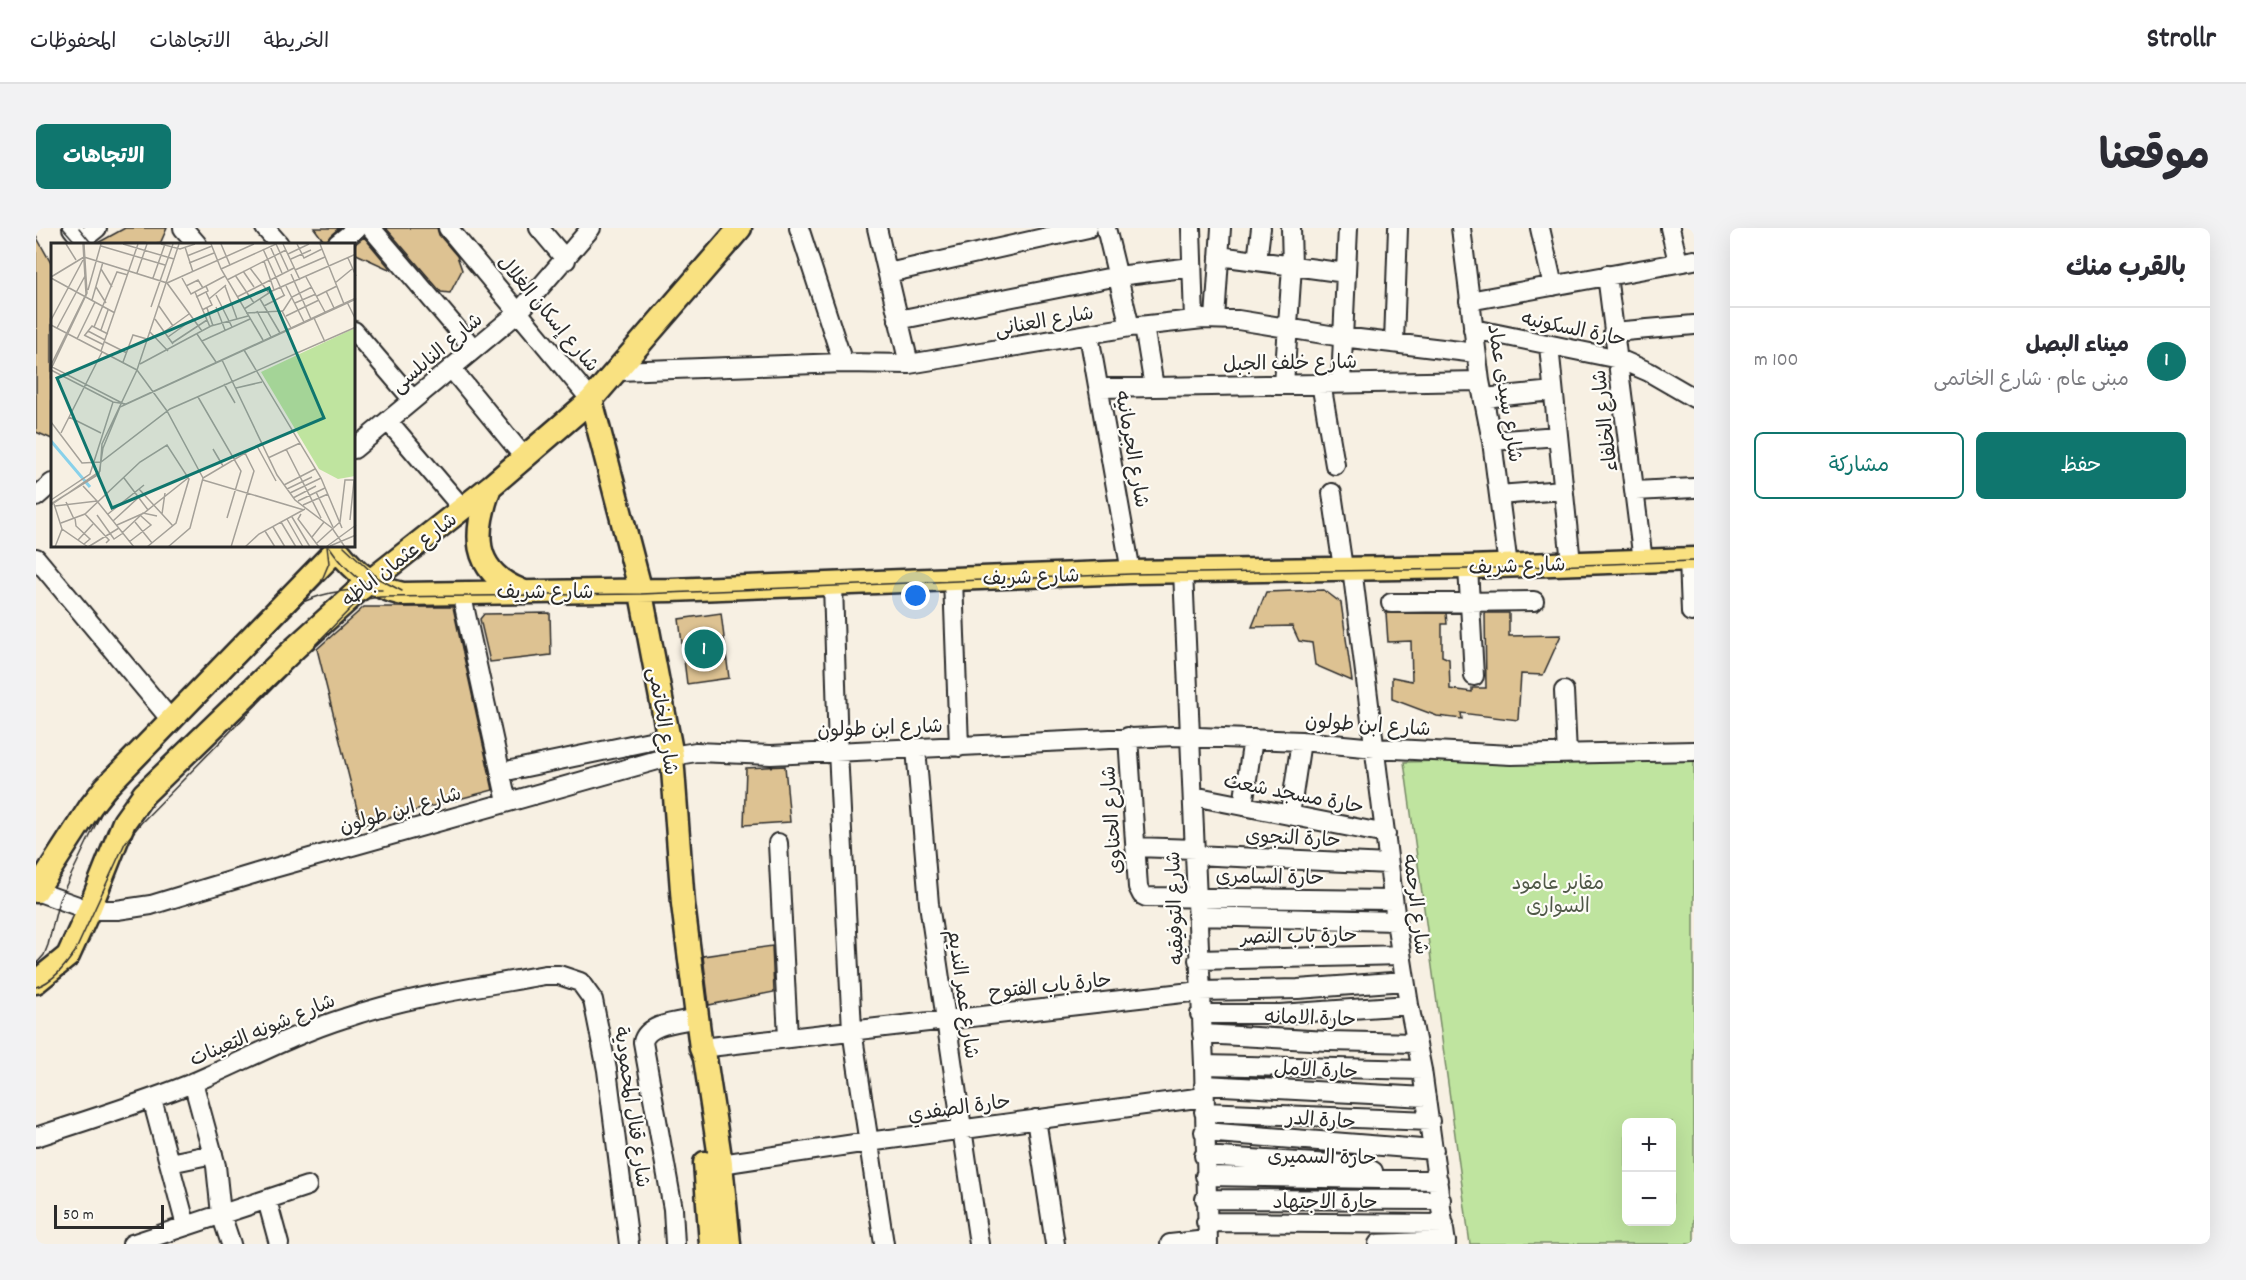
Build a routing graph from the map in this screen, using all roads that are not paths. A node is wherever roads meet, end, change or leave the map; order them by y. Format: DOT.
graph roads {
  1 [pos="97,228"];
  2 [pos="183,228"];
  3 [pos="265,228"];
  4 [pos="357,228"];
  5 [pos="371,228"];
  6 [pos="448,228"];
  7 [pos="539,228"];
  8 [pos="591,228"];
  9 [pos="740,228"];
  10 [pos="799,228"];
  11 [pos="877,228"];
  12 [pos="1088,228"];
  13 [pos="1106,228"];
  14 [pos="1191,228"];
  15 [pos="1221,228"];
  16 [pos="1261,228"];
  17 [pos="1291,228"];
  18 [pos="1348,228"];
  19 [pos="1398,228"];
  20 [pos="1461,228"];
  21 [pos="1540,228"];
  22 [pos="1670,228"];
  23 [pos="80,238"];
  24 [pos="196,243"];
  25 [pos="278,243"];
  26 [pos="339,243"];
  27 [pos="1219,256"];
  28 [pos="566,260"];
  29 [pos="1257,261"];
  30 [pos="1686,261"];
  31 [pos="1292,266"];
  32 [pos="1192,267"];
  33 [pos="888,273"];
  34 [pos="1346,273"];
  35 [pos="1607,275"];
  36 [pos="1118,276"];
  37 [pos="1553,286"];
  38 [pos="1469,301"];
  39 [pos="519,312"];
  40 [pos="1215,319"];
  41 [pos="898,320"];
  42 [pos="1194,320"];
  43 [pos="1694,325"];
  44 [pos="1137,327"];
  45 [pos="1289,328"];
  46 [pos="1473,329"];
  47 [pos="1613,332"];
  48 [pos="356,333"];
  49 [pos="1089,335"];
  50 [pos="1342,337"];
  51 [pos="1394,342"];
  52 [pos="1549,346"];
  53 [pos="474,349"];
  54 [pos="1476,353"];
  55 [pos="1619,359"];
  56 [pos="843,363"];
  57 [pos="909,364"];
  58 [pos="451,368"];
  59 [pos="618,371"];
  60 [pos="1321,383"];
  61 [pos="1341,383"];
  62 [pos="1284,384"];
  63 [pos="1155,387"];
  64 [pos="1100,388"];
  65 [pos="1482,389"];
  66 [pos="1553,391"];
  67 [pos="1694,398"];
  68 [pos="413,400"];
  69 [pos="591,400"];
  70 [pos="388,421"];
  71 [pos="1558,436"];
  72 [pos="357,440"];
  73 [pos="1492,441"];
  74 [pos="524,457"];
  75 [pos="1335,465"];
  76 [pos="51,484"];
  77 [pos="491,486"];
  78 [pos="1694,488"];
  79 [pos="1563,490"];
  80 [pos="1635,491"];
  81 [pos="1332,493"];
  82 [pos="1499,495"];
  83 [pos="36,497"];
  84 [pos="463,509"];
  85 [pos="336,548"];
  86 [pos="36,558"];
  87 [pos="1692,559"];
  88 [pos="1643,561"];
  89 [pos="1571,563"];
  90 [pos="1508,566"];
  91 [pos="1468,567"];
  92 [pos="1348,568"];
  93 [pos="1183,571"];
  94 [pos="1131,572"];
  95 [pos="953,579"];
  96 [pos="370,582"];
  97 [pos="833,584"];
  98 [pos="1692,588"];
  99 [pos="523,591"];
  100 [pos="640,591"];
  101 [pos="461,592"];
  102 [pos="1470,601"];
  103 [pos="1534,601"];
  104 [pos="1391,603"];
  105 [pos="1691,612"];
  106 [pos="1474,676"];
  107 [pos="1564,691"];
  108 [pos="171,720"];
  109 [pos="1191,736"];
  110 [pos="1128,737"];
  111 [pos="1253,739"];
  112 [pos="1301,741"];
  113 [pos="671,746"];
  114 [pos="960,747"];
  115 [pos="916,748"];
  116 [pos="1375,748"];
  117 [pos="1694,751"];
  118 [pos="838,752"];
  119 [pos="1568,754"];
  120 [pos="502,772"];
  121 [pos="1193,796"];
  122 [pos="507,802"];
  123 [pos="1243,805"];
  124 [pos="1290,815"];
  125 [pos="1386,834"];
  126 [pos="778,843"];
  127 [pos="1136,847"];
  128 [pos="1195,852"];
  129 [pos="1389,864"];
  130 [pos="36,891"];
  131 [pos="1146,897"];
  132 [pos="1196,897"];
  133 [pos="1393,900"];
  134 [pos="89,910"];
  135 [pos="1197,916"];
  136 [pos="1396,921"];
  137 [pos="1401,954"];
  138 [pos="1198,960"];
  139 [pos="1405,981"];
  140 [pos="36,982"];
  141 [pos="580,982"];
  142 [pos="1200,991"];
  143 [pos="1409,1005"];
  144 [pos="1200,1014"];
  145 [pos="697,1018"];
  146 [pos="945,1019"];
  147 [pos="852,1030"];
  148 [pos="1202,1034"];
  149 [pos="788,1037"];
  150 [pos="1416,1043"];
  151 [pos="701,1048"];
  152 [pos="1204,1065"];
  153 [pos="1422,1070"];
  154 [pos="193,1083"];
  155 [pos="1426,1097"];
  156 [pos="1204,1098"];
  157 [pos="152,1099"];
  158 [pos="1036,1119"];
  159 [pos="1430,1121"];
  160 [pos="961,1130"];
  161 [pos="1204,1132"];
  162 [pos="36,1137"];
  163 [pos="868,1142"];
  164 [pos="1434,1150"];
  165 [pos="213,1154"];
  166 [pos="1204,1156"];
  167 [pos="170,1163"];
  168 [pos="721,1164"];
  169 [pos="1205,1176"];
  170 [pos="1373,1179"];
  171 [pos="1438,1180"];
  172 [pos="307,1186"];
  173 [pos="1205,1198"];
  174 [pos="267,1200"];
  175 [pos="1441,1200"];
  176 [pos="221,1214"];
  177 [pos="186,1226"];
  178 [pos="1207,1235"];
  179 [pos="1445,1237"];
  180 [pos="132,1244"];
  181 [pos="231,1244"];
  182 [pos="279,1244"];
  183 [pos="629,1244"];
  184 [pos="675,1244"];
  185 [pos="711,1244"];
  186 [pos="729,1244"];
  187 [pos="884,1244"];
  188 [pos="979,1244"];
  189 [pos="1055,1244"];
  190 [pos="1170,1244"];
  191 [pos="1378,1244"];
  192 [pos="1404,1244"];
  1 -- 23 [label="street"];
  2 -- 24 [label="street"];
  3 -- 25 [label="street"];
  4 -- 26 [label="street"];
  5 -- 53 [label="street"];
  6 -- 39 [label="street, شارع إسكان الغلال"];
  7 -- 28 [label="street"];
  8 -- 28 [label="street, شارع النابلسى"];
  9 -- 59 [label="main road, شارع عثمان اباظه"];
  10 -- 56 [label="street"];
  11 -- 33 [label="street"];
  12 -- 33 [label="street"];
  13 -- 36 [label="street"];
  14 -- 32 [label="street"];
  15 -- 27 [label="street"];
  16 -- 29 [label="street"];
  17 -- 31 [label="street"];
  18 -- 34 [label="street"];
  19 -- 51 [label="street"];
  20 -- 38 [label="street, شارع سيدى عماد"];
  21 -- 37 [label="street"];
  22 -- 30 [label="street"];
  27 -- 29 [label="street"];
  27 -- 40 [label="street"];
  28 -- 39 [label="street, شارع النابلسى"];
  29 -- 31 [label="street"];
  30 -- 35 [label="street"];
  31 -- 34 [label="street"];
  31 -- 45 [label="street"];
  32 -- 36 [label="street"];
  32 -- 42 [label="street"];
  33 -- 41 [label="street"];
  34 -- 50 [label="street"];
  35 -- 37 [label="street"];
  35 -- 47 [label="street, شارع الخلفاء"];
  36 -- 41 [label="street"];
  36 -- 44 [label="street"];
  37 -- 38 [label="street"];
  38 -- 46 [label="street, شارع سيدى عماد"];
  39 -- 53 [label="street, شارع النابلسى"];
  39 -- 69 [label="street, شارع إسكان الغلال"];
  40 -- 42 [label="street, شارع العنانى"];
  40 -- 45 [label="street, شارع العنانى"];
  41 -- 57 [label="street"];
  42 -- 44 [label="street, شارع العنانى"];
  43 -- 47 [label="street"];
  44 -- 49 [label="street, شارع العنانى"];
  44 -- 63 [label="street"];
  45 -- 50 [label="street, شارع العنانى"];
  45 -- 62 [label="street"];
  46 -- 52 [label="street, حارة السكونيه"];
  46 -- 54 [label="street, شارع سيدى عماد"];
  47 -- 55 [label="street, شارع الخلفاء"];
  48 -- 68 [label="street"];
  49 -- 57 [label="street, شارع العنانى"];
  49 -- 64 [label="street, شارع الجرمانيه"];
  50 -- 51 [label="street, شارع العنانى"];
  50 -- 61 [label="street"];
  51 -- 54 [label="street, شارع العنانى"];
  52 -- 55 [label="street, حارة السكونيه"];
  52 -- 66 [label="street"];
  53 -- 58 [label="street, شارع النابلسى"];
  54 -- 65 [label="street, شارع سيدى عماد"];
  55 -- 67 [label="street, حارة السكونيه"];
  55 -- 80 [label="street, شارع الخلفاء"];
  56 -- 57 [label="street, شارع العنانى"];
  56 -- 59 [label="street, شارع العنانى"];
  58 -- 68 [label="street, شارع النابلسى"];
  58 -- 74 [label="street"];
  59 -- 69 [label="main road, شارع عثمان اباظه"];
  60 -- 61 [label="street, شارع خلف الجبل"];
  60 -- 62 [label="street, شارع خلف الجبل"];
  60 -- 75 [label="street"];
  61 -- 65 [label="street, شارع خلف الجبل"];
  62 -- 63 [label="street, شارع خلف الجبل"];
  63 -- 64 [label="street, شارع خلف الجبل"];
  64 -- 94 [label="street, شارع الجرمانيه"];
  65 -- 66 [label="street, شارع خلف الجبل"];
  65 -- 73 [label="street, شارع سيدى عماد"];
  66 -- 71 [label="street"];
  68 -- 70 [label="street, شارع النابلسى"];
  69 -- 74 [label="main road, شارع عثمان اباظه"];
  69 -- 100 [label="main road, شارع الخاتمى"];
  70 -- 72 [label="street, شارع النابلسى"];
  70 -- 84 [label="street"];
  71 -- 73 [label="street"];
  71 -- 79 [label="street"];
  73 -- 82 [label="street, شارع سيدى عماد"];
  74 -- 77 [label="main road, شارع عثمان اباظه"];
  76 -- 83 [label="street"];
  77 -- 84 [label="main road, شارع عثمان اباظه"];
  77 -- 99 [label="main road"];
  78 -- 80 [label="street"];
  79 -- 82 [label="street"];
  79 -- 89 [label="street"];
  80 -- 88 [label="street, شارع الخلفاء"];
  81 -- 92 [label="street, شارع الرحمه"];
  82 -- 90 [label="street, شارع سيدى عماد"];
  84 -- 96 [label="main road, شارع عثمان اباظه"];
  85 -- 96 [label="main road, شارع شريف"];
  85 -- 108 [label="main road"];
  86 -- 108 [label="street"];
  87 -- 88 [label="main road, شارع شريف"];
  87 -- 98 [label="street"];
  88 -- 89 [label="main road, شارع شريف"];
  89 -- 90 [label="main road, شارع شريف"];
  90 -- 91 [label="main road, شارع شريف"];
  91 -- 92 [label="main road, شارع شريف"];
  91 -- 102 [label="street"];
  92 -- 93 [label="main road, شارع شريف"];
  92 -- 116 [label="street, شارع الرحمه"];
  93 -- 94 [label="main road, شارع شريف"];
  93 -- 109 [label="street, شارع التوفيقيه"];
  94 -- 95 [label="main road, شارع شريف"];
  95 -- 97 [label="main road, شارع شريف"];
  95 -- 114 [label="street"];
  96 -- 101 [label="main road, شارع شريف"];
  96 -- 134 [label="main road, شارع عثمان اباظه"];
  97 -- 100 [label="main road, شارع شريف"];
  97 -- 118 [label="street"];
  98 -- 105 [label="street"];
  99 -- 100 [label="main road, شارع شريف"];
  99 -- 101 [label="main road, شارع شريف"];
  100 -- 113 [label="main road, شارع الخاتمى"];
  101 -- 120 [label="street"];
  102 -- 103 [label="street"];
  102 -- 104 [label="street"];
  102 -- 106 [label="street"];
  107 -- 119 [label="street"];
  108 -- 130 [label="main road"];
  109 -- 110 [label="street, شارع ابن طولون"];
  109 -- 111 [label="street, شارع ابن طولون"];
  109 -- 121 [label="street, شارع التوفيقيه"];
  110 -- 114 [label="street, شارع ابن طولون"];
  110 -- 127 [label="street, شارع الحناوى"];
  111 -- 112 [label="street, شارع ابن طولون"];
  111 -- 123 [label="street"];
  112 -- 116 [label="street, شارع ابن طولون"];
  112 -- 124 [label="street"];
  113 -- 118 [label="street, شارع ابن طولون"];
  113 -- 120 [label="street"];
  113 -- 122 [label="street, شارع ابن طولون"];
  113 -- 145 [label="main road, شارع الخاتمى"];
  114 -- 115 [label="street, شارع ابن طولون"];
  115 -- 118 [label="street, شارع ابن طولون"];
  115 -- 146 [label="street, شارع عمر النديم"];
  116 -- 119 [label="street, شارع ابن طولون"];
  116 -- 125 [label="street, شارع الرحمه"];
  117 -- 119 [label="street, شارع ابن طولون"];
  118 -- 147 [label="street"];
  120 -- 122 [label="street"];
  121 -- 123 [label="street, حارة مسجد شعث"];
  121 -- 128 [label="street, شارع التوفيقيه"];
  122 -- 134 [label="street, شارع ابن طولون"];
  123 -- 124 [label="street, حارة مسجد شعث"];
  124 -- 125 [label="street, حارة مسجد شعث"];
  125 -- 129 [label="street, شارع الرحمه"];
  126 -- 149 [label="street"];
  127 -- 128 [label="street, حارة النجوى"];
  127 -- 131 [label="street, شارع الحناوى"];
  128 -- 129 [label="street, حارة النجوى"];
  128 -- 132 [label="street, شارع التوفيقيه"];
  129 -- 133 [label="street, شارع الرحمه"];
  130 -- 134 [label="street"];
  131 -- 132 [label="street, حارة السامرى"];
  132 -- 133 [label="street, حارة السامرى"];
  132 -- 135 [label="street, شارع التوفيقيه"];
  133 -- 136 [label="street, شارع الرحمه"];
  134 -- 140 [label="main road, شارع عثمان اباظه"];
  135 -- 136 [label="street"];
  135 -- 138 [label="street, شارع التوفيقيه"];
  136 -- 137 [label="street, شارع الرحمه"];
  137 -- 138 [label="street, حارة باب النصر"];
  137 -- 139 [label="street, شارع الرحمه"];
  138 -- 142 [label="street, شارع التوفيقيه"];
  139 -- 142 [label="street, حارة باب الفتوح"];
  139 -- 143 [label="street, شارع الرحمه"];
  141 -- 154 [label="street, شارع شونه التعينات"];
  141 -- 183 [label="street, شارع قنال المحمودية"];
  142 -- 144 [label="street, شارع التوفيقيه"];
  142 -- 146 [label="street, حارة باب الفتوح"];
  143 -- 144 [label="street"];
  143 -- 150 [label="street, شارع الرحمه"];
  144 -- 148 [label="street, شارع التوفيقيه"];
  145 -- 151 [label="main road, شارع الخاتمى"];
  145 -- 184 [label="street"];
  146 -- 147 [label="street, حارة باب الفتوح"];
  146 -- 160 [label="street, شارع عمر النديم"];
  147 -- 149 [label="street, حارة باب الفتوح"];
  147 -- 163 [label="street"];
  148 -- 150 [label="street, حارة الامانه"];
  148 -- 152 [label="street, شارع التوفيقيه"];
  149 -- 151 [label="street, حارة باب الفتوح"];
  150 -- 153 [label="street, شارع الرحمه"];
  151 -- 168 [label="main road, شارع الخاتمى"];
  151 -- 185 [label="main road, شارع الخاتمى"];
  152 -- 153 [label="street"];
  152 -- 156 [label="street, شارع التوفيقيه"];
  153 -- 155 [label="street, شارع الرحمه"];
  154 -- 157 [label="street, شارع شونه التعينات"];
  154 -- 165 [label="street"];
  155 -- 156 [label="street, حارة الامل"];
  155 -- 159 [label="street, شارع الرحمه"];
  156 -- 158 [label="street, حارة الصفدي"];
  156 -- 159 [label="street"];
  156 -- 161 [label="street, شارع التوفيقيه"];
  157 -- 162 [label="street, شارع شونه التعينات"];
  157 -- 167 [label="street"];
  158 -- 160 [label="street, حارة الصفدي"];
  158 -- 189 [label="street"];
  159 -- 164 [label="street, شارع الرحمه"];
  160 -- 163 [label="street, حارة الصفدي"];
  160 -- 188 [label="street, شارع عمر النديم"];
  161 -- 164 [label="street, حارة الدر"];
  161 -- 166 [label="street, شارع التوفيقيه"];
  163 -- 168 [label="street, حارة الصفدي"];
  163 -- 187 [label="street"];
  164 -- 171 [label="street, شارع الرحمه"];
  165 -- 167 [label="street"];
  165 -- 176 [label="street"];
  166 -- 169 [label="street, شارع التوفيقيه"];
  166 -- 170 [label="street"];
  167 -- 177 [label="street"];
  168 -- 186 [label="main road, شارع الخاتمى"];
  169 -- 170 [label="street, حارة السميرى"];
  169 -- 173 [label="street, شارع التوفيقيه"];
  170 -- 171 [label="street, حارة السميرى"];
  171 -- 175 [label="street, شارع الرحمه"];
  172 -- 174 [label="street"];
  173 -- 175 [label="street"];
  173 -- 178 [label="street, شارع التوفيقيه"];
  174 -- 176 [label="street"];
  174 -- 182 [label="street"];
  175 -- 179 [label="street, شارع الرحمه"];
  176 -- 177 [label="street"];
  176 -- 181 [label="street"];
  177 -- 180 [label="street"];
  178 -- 179 [label="street, حارة الاجتهاد"];
  178 -- 190 [label="street, حارة الاجتهاد"];
  179 -- 192 [label="street"];
  191 -- 192 [label="street"];
}
